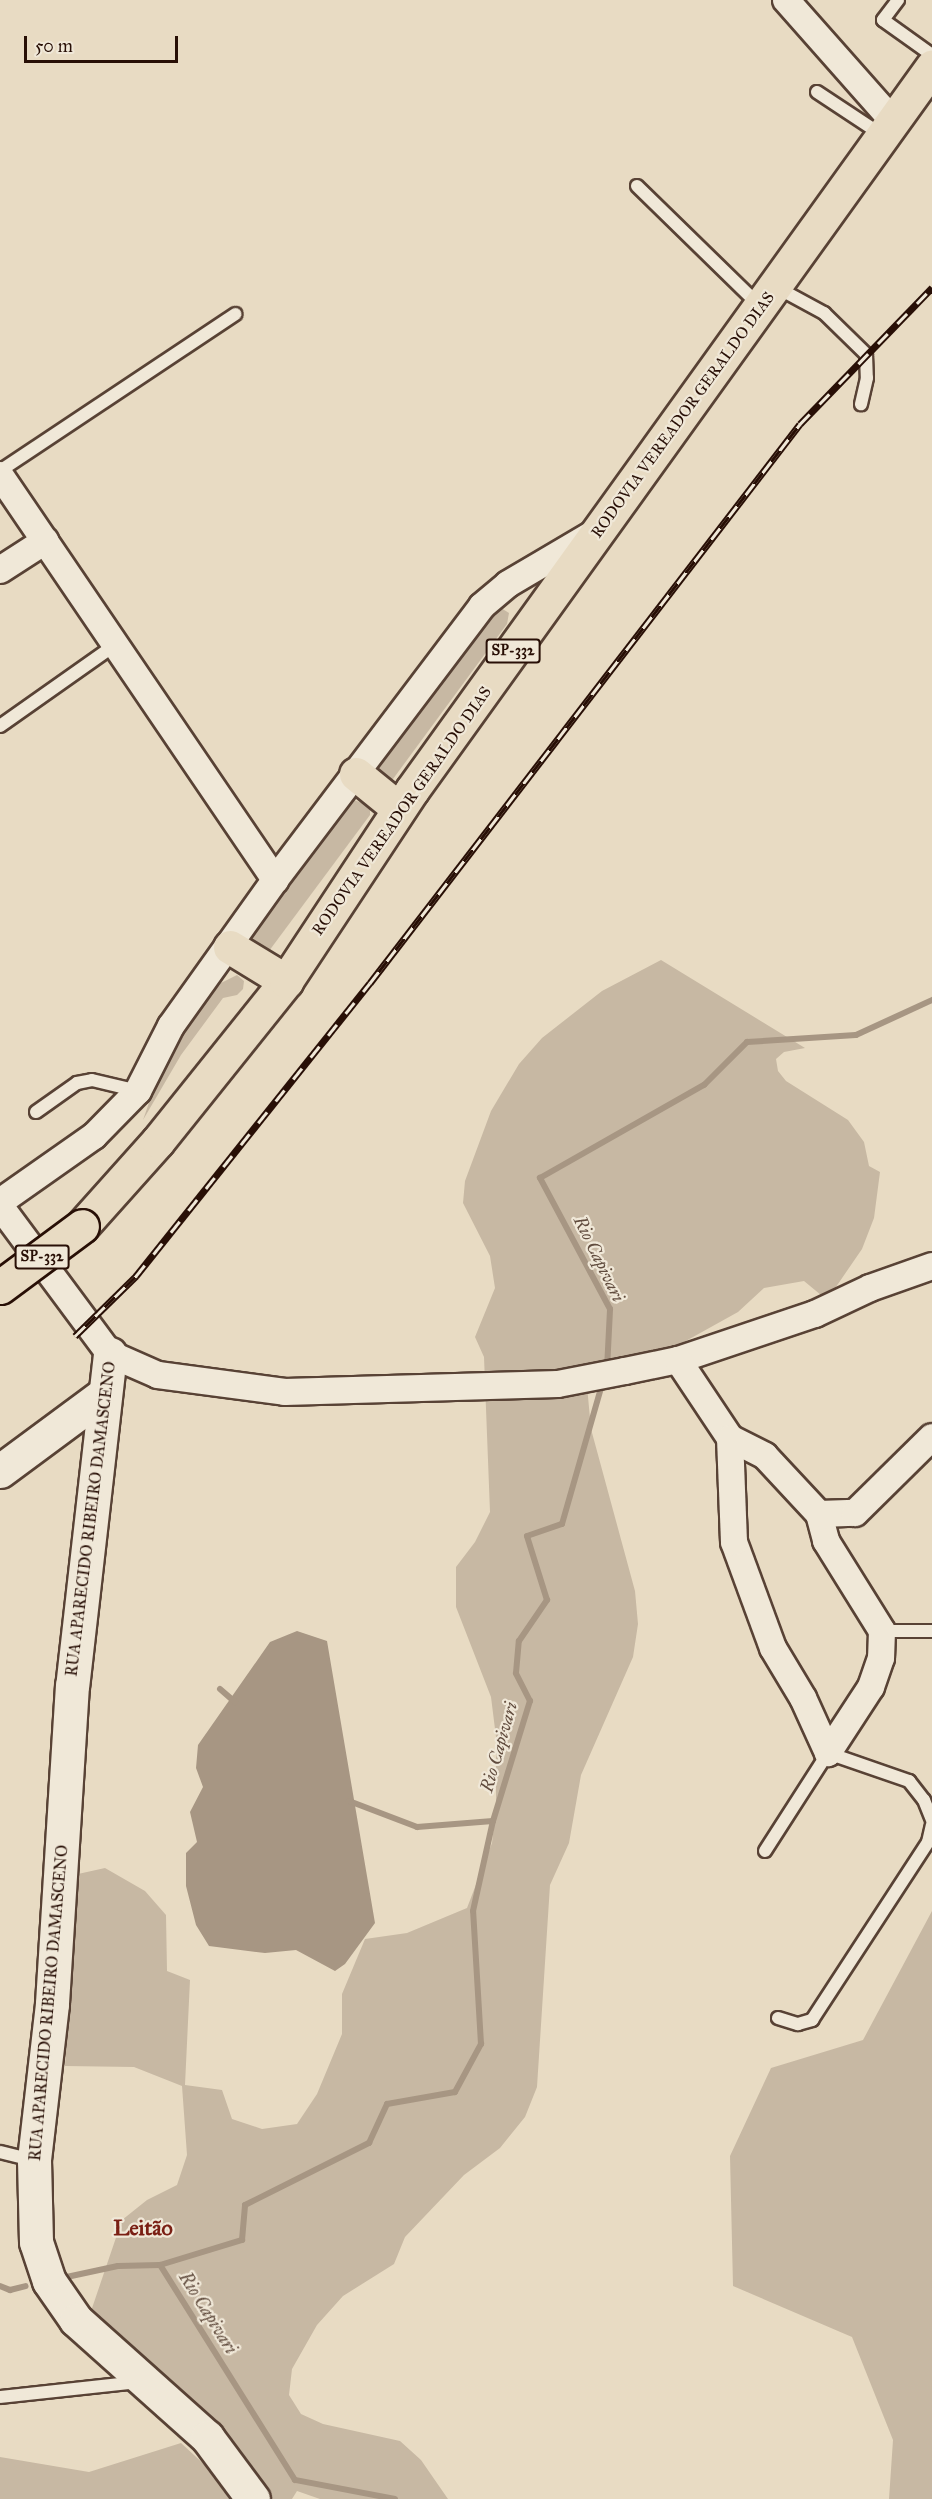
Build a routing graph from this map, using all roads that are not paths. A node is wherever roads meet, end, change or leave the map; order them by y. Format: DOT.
graph roads {
  1 [pos="786,0"];
  2 [pos="898,0"];
  3 [pos="932,56"];
  4 [pos="932,67"];
  5 [pos="817,92"];
  6 [pos="888,128"];
  7 [pos="637,186"];
  8 [pos="768,296"];
  9 [pos="236,314"];
  10 [pos="861,404"];
  11 [pos="0,473"];
  12 [pos="601,530"];
  13 [pos="45,541"];
  14 [pos="0,570"];
  15 [pos="116,645"];
  16 [pos="0,726"];
  17 [pos="357,774"];
  18 [pos="399,809"];
  19 [pos="274,880"];
  20 [pos="230,947"];
  21 [pos="286,981"];
  22 [pos="138,1091"];
  23 [pos="36,1112"];
  24 [pos="0,1202"];
  25 [pos="0,1206"];
  26 [pos="932,1266"];
  27 [pos="0,1287"];
  28 [pos="106,1349"];
  29 [pos="678,1360"];
  30 [pos="104,1394"];
  31 [pos="932,1437"];
  32 [pos="730,1438"];
  33 [pos="0,1472"];
  34 [pos="819,1514"];
  35 [pos="882,1631"];
  36 [pos="932,1631"];
  37 [pos="828,1753"];
  38 [pos="932,1820"];
  39 [pos="932,1825"];
  40 [pos="765,1851"];
  41 [pos="778,2018"];
  42 [pos="0,2152"];
  43 [pos="34,2160"];
  44 [pos="146,2381"];
  45 [pos="0,2397"];
  46 [pos="252,2499"];
  1 -- 6 [label="street"];
  2 -- 3 [label="lane"];
  4 -- 6 [label="main road, RODOVIA VEREADOR GERALDO DIAS / SP-332"];
  5 -- 6 [label="lane"];
  6 -- 8 [label="main road, RODOVIA VEREADOR GERALDO DIAS / SP-332"];
  7 -- 8 [label="lane"];
  8 -- 10 [label="lane"];
  8 -- 12 [label="main road, RODOVIA VEREADOR GERALDO DIAS / SP-332"];
  9 -- 11 [label="lane"];
  11 -- 13 [label="street"];
  12 -- 17 [label="street"];
  12 -- 18 [label="main road, RODOVIA VEREADOR GERALDO DIAS / SP-332"];
  13 -- 14 [label="street"];
  13 -- 15 [label="street"];
  15 -- 16 [label="lane"];
  15 -- 19 [label="street"];
  17 -- 18 [label="main road"];
  17 -- 19 [label="street"];
  18 -- 21 [label="main road, RODOVIA VEREADOR GERALDO DIAS / SP-332"];
  19 -- 20 [label="street"];
  20 -- 21 [label="main road"];
  20 -- 22 [label="street"];
  21 -- 27 [label="main road, RODOVIA VEREADOR GERALDO DIAS / SP-332, bridge"];
  22 -- 23 [label="lane"];
  22 -- 24 [label="street"];
  25 -- 28 [label="street"];
  26 -- 29 [label="street, RUA APARECIDO RIBEIRO DAMASCENO"];
  28 -- 29 [label="street, RUA APARECIDO RIBEIRO DAMASCENO"];
  28 -- 30 [label="street, RUA APARECIDO RIBEIRO DAMASCENO"];
  29 -- 32 [label="street"];
  30 -- 33 [label="street"];
  30 -- 43 [label="street, RUA APARECIDO RIBEIRO DAMASCENO"];
  31 -- 34 [label="street"];
  32 -- 34 [label="street"];
  32 -- 37 [label="street"];
  34 -- 35 [label="street"];
  35 -- 36 [label="lane"];
  35 -- 37 [label="street"];
  37 -- 38 [label="lane"];
  37 -- 40 [label="lane"];
  39 -- 41 [label="lane"];
  42 -- 43 [label="lane"];
  43 -- 44 [label="street, RUA APARECIDO RIBEIRO DAMASCENO"];
  44 -- 45 [label="lane"];
  44 -- 46 [label="street, RUA APARECIDO RIBEIRO DAMASCENO"];
}
